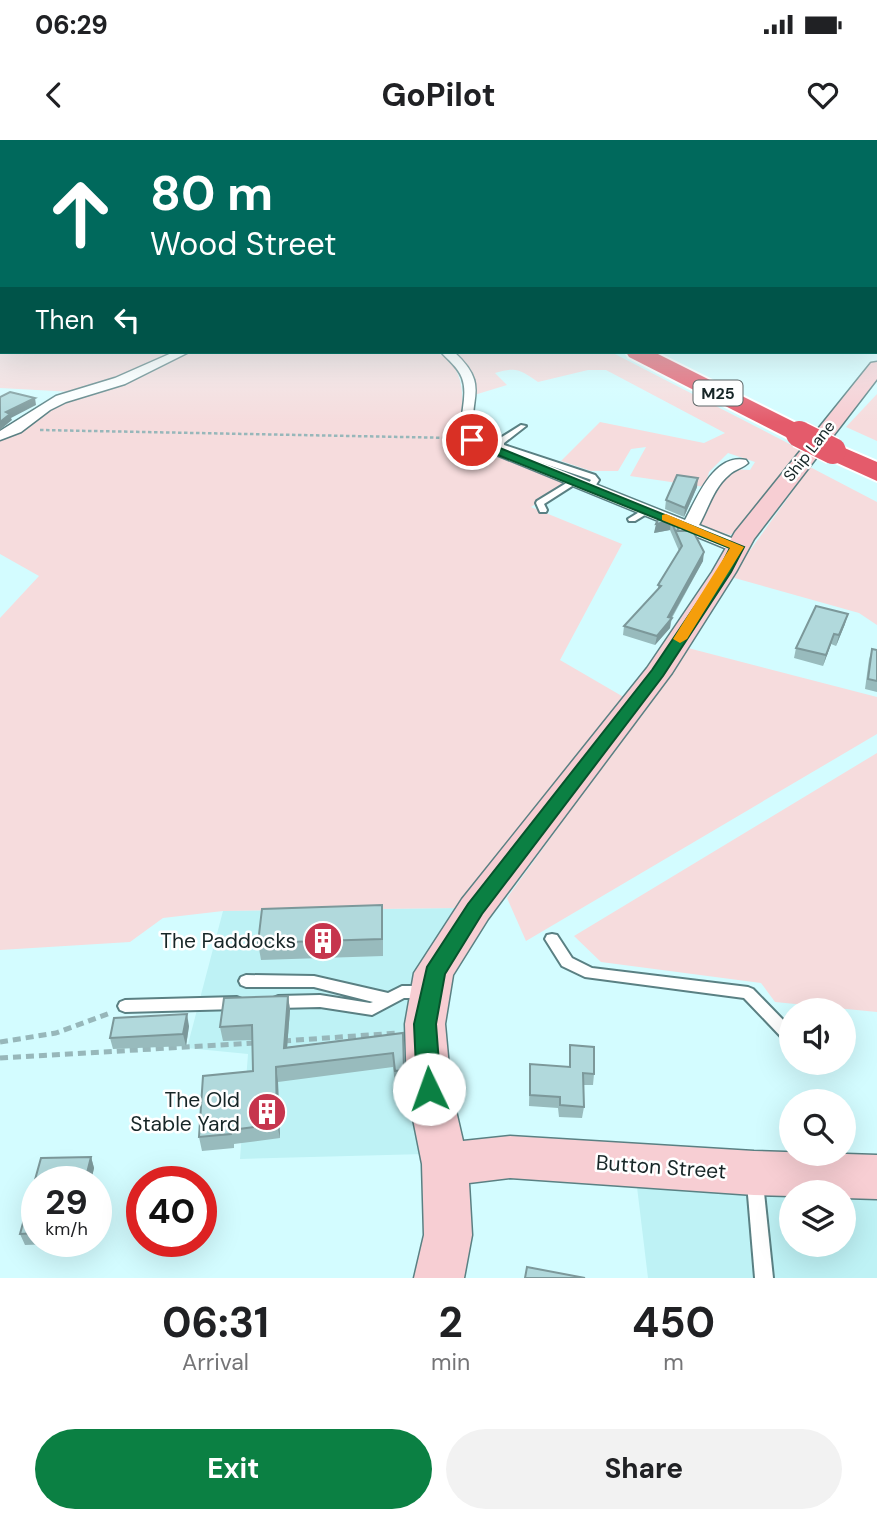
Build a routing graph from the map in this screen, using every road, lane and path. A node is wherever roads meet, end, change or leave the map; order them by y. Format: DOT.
graph roads {
  1 [pos="179,354"];
  2 [pos="449,354"];
  3 [pos="641,354"];
  4 [pos="675,354"];
  5 [pos="877,367"];
  6 [pos="523,425"];
  7 [pos="805,428"];
  8 [pos="16,429"];
  9 [pos="0,436"];
  10 [pos="469,438"];
  11 [pos="839,444"];
  12 [pos="877,453"];
  13 [pos="741,463"];
  14 [pos="877,474"];
  15 [pos="583,483"];
  16 [pos="543,510"];
  17 [pos="649,510"];
  18 [pos="632,519"];
  19 [pos="690,527"];
  20 [pos="741,542"];
  21 [pos="552,939"];
  22 [pos="246,981"];
  23 [pos="430,993"];
  24 [pos="389,999"];
  25 [pos="125,1006"];
  26 [pos="779,1028"];
  27 [pos="426,1041"];
  28 [pos="0,1042"];
  29 [pos="271,1042"];
  30 [pos="257,1043"];
  31 [pos="0,1058"];
  32 [pos="445,1164"];
  33 [pos="754,1173"];
  34 [pos="875,1185"];
  35 [pos="439,1278"];
  36 [pos="764,1278"];
  1 -- 8 [label="street"];
  2 -- 10 [label="street"];
  3 -- 7 [label="highway, M25"];
  4 -- 7 [label="highway, M25"];
  5 -- 20 [label="street, Ship Lane"];
  6 -- 15 [label="lane"];
  7 -- 11 [label="highway, M25, bridge"];
  8 -- 9 [label="street"];
  8 -- 10 [label="path"];
  10 -- 15 [label="street"];
  11 -- 12 [label="highway, M25"];
  11 -- 14 [label="highway, M25"];
  13 -- 19 [label="street"];
  15 -- 16 [label="lane"];
  15 -- 17 [label="street"];
  17 -- 18 [label="lane"];
  17 -- 19 [label="street"];
  19 -- 20 [label="street"];
  20 -- 23 [label="street, Ship Lane"];
  21 -- 26 [label="lane"];
  22 -- 24 [label="lane"];
  23 -- 24 [label="lane"];
  23 -- 27 [label="street, Ship Lane"];
  24 -- 25 [label="lane"];
  25 -- 28 [label="path"];
  27 -- 29 [label="path"];
  27 -- 32 [label="street, Ship Lane"];
  30 -- 31 [label="path"];
  32 -- 33 [label="street, Button Street"];
  32 -- 35 [label="street, Ship Lane"];
  33 -- 34 [label="street, Button Street"];
  33 -- 36 [label="lane"];
}
